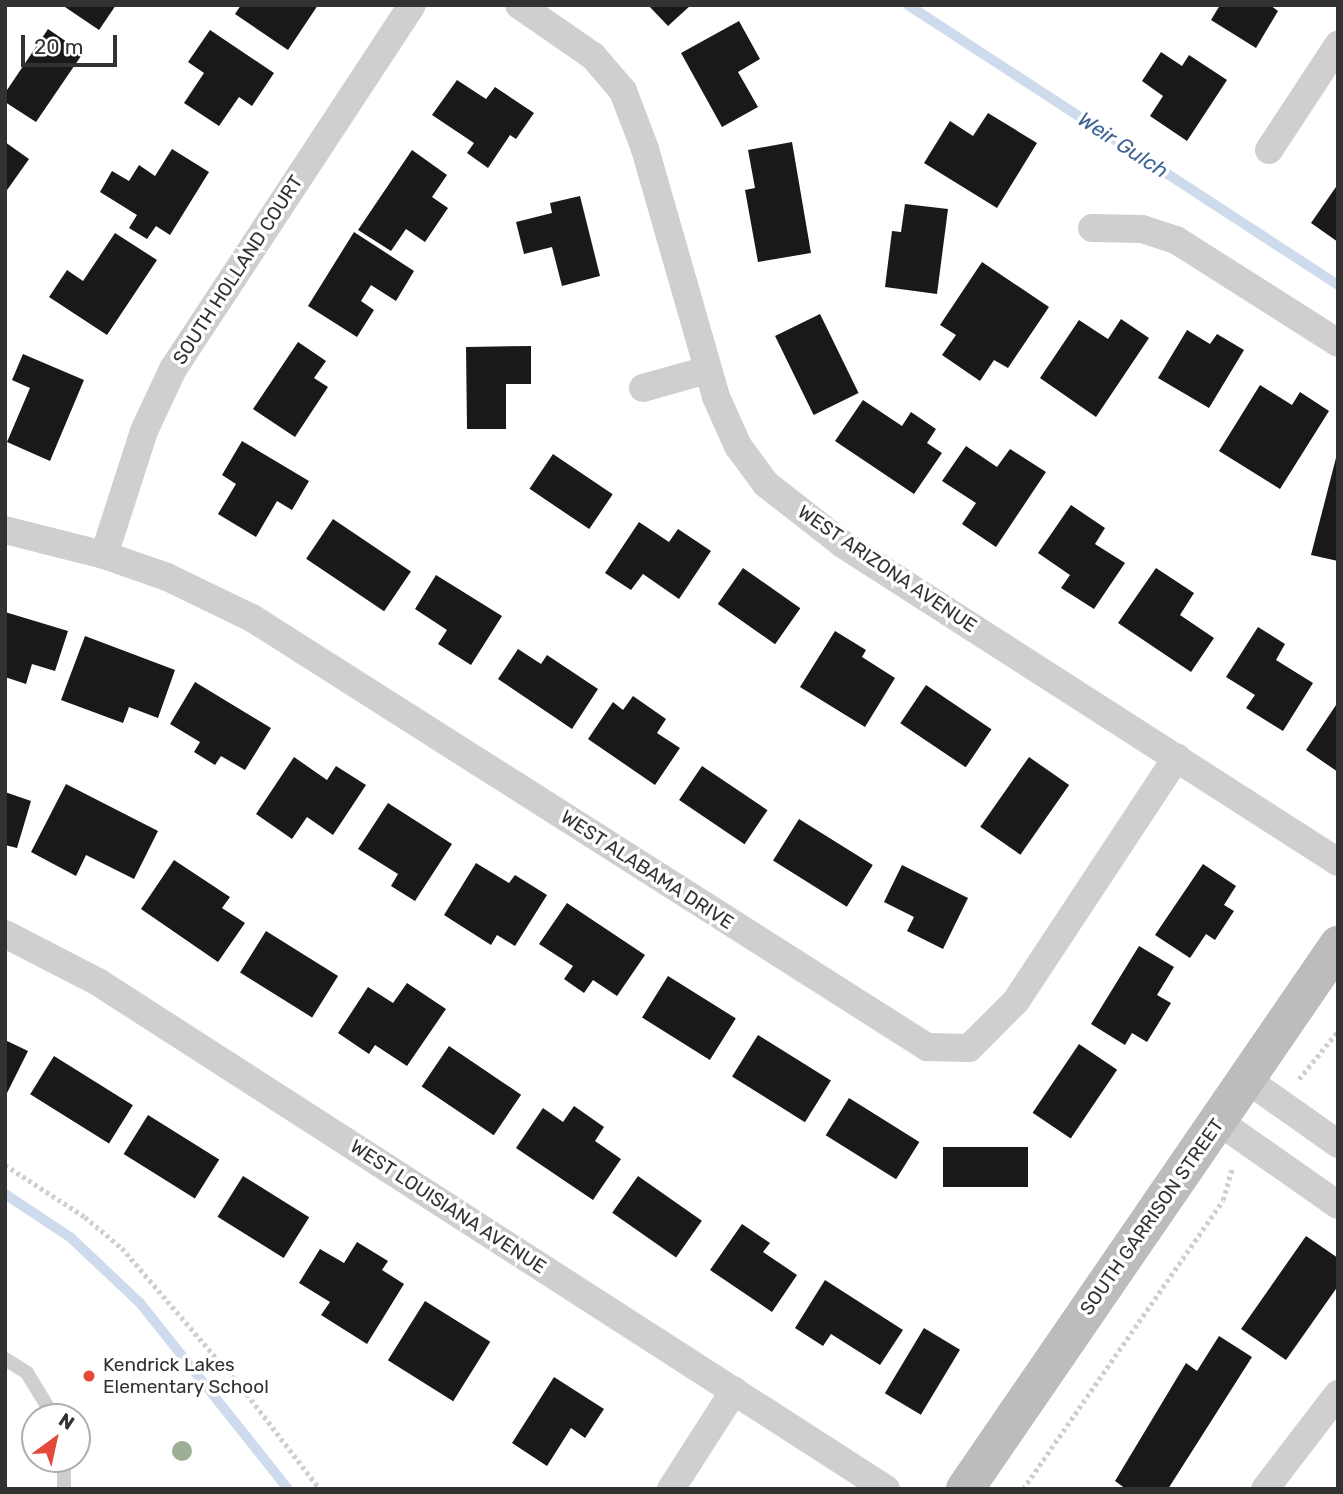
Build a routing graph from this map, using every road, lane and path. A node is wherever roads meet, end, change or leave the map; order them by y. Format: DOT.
graph roads {
  1 [pos="412,5"];
  2 [pos="519,5"];
  3 [pos="1338,45"];
  4 [pos="1269,150"];
  5 [pos="1092,228"];
  6 [pos="1338,343"];
  7 [pos="707,370"];
  8 [pos="643,388"];
  9 [pos="5,530"];
  10 [pos="104,555"];
  11 [pos="1177,757"];
  12 [pos="1338,862"];
  13 [pos="5,934"];
  14 [pos="1338,945"];
  15 [pos="1338,1031"];
  16 [pos="1246,1079"];
  17 [pos="1289,1082"];
  18 [pos="1218,1121"];
  19 [pos="1338,1144"];
  20 [pos="1233,1162"];
  21 [pos="5,1165"];
  22 [pos="1338,1205"];
  23 [pos="5,1359"];
  24 [pos="734,1391"];
  25 [pos="1338,1394"];
  26 [pos="45,1403"];
  27 [pos="320,1489"];
  28 [pos="671,1489"];
  29 [pos="886,1489"];
  30 [pos="965,1489"];
  31 [pos="1023,1489"];
  32 [pos="1265,1489"];
  1 -- 10 [label="street, SOUTH HOLLAND COURT"];
  2 -- 7 [label="street, WEST ARIZONA AVENUE"];
  3 -- 4 [label="street"];
  5 -- 6 [label="street"];
  7 -- 8 [label="street"];
  7 -- 11 [label="street, WEST ARIZONA AVENUE"];
  9 -- 10 [label="street, WEST ALABAMA DRIVE"];
  10 -- 11 [label="street, WEST ALABAMA DRIVE"];
  11 -- 12 [label="street, WEST ARIZONA AVENUE"];
  13 -- 24 [label="street, WEST LOUISIANA AVENUE"];
  14 -- 16 [label="main road, SOUTH GARRISON STREET"];
  15 -- 17 [label="path"];
  16 -- 18 [label="main road, SOUTH GARRISON STREET"];
  16 -- 19 [label="street"];
  18 -- 22 [label="street"];
  18 -- 30 [label="main road, SOUTH GARRISON STREET"];
  20 -- 31 [label="path"];
  21 -- 27 [label="path"];
  23 -- 26 [label="lane"];
  24 -- 28 [label="street"];
  24 -- 29 [label="street, WEST LOUISIANA AVENUE"];
  25 -- 32 [label="street"];
}
